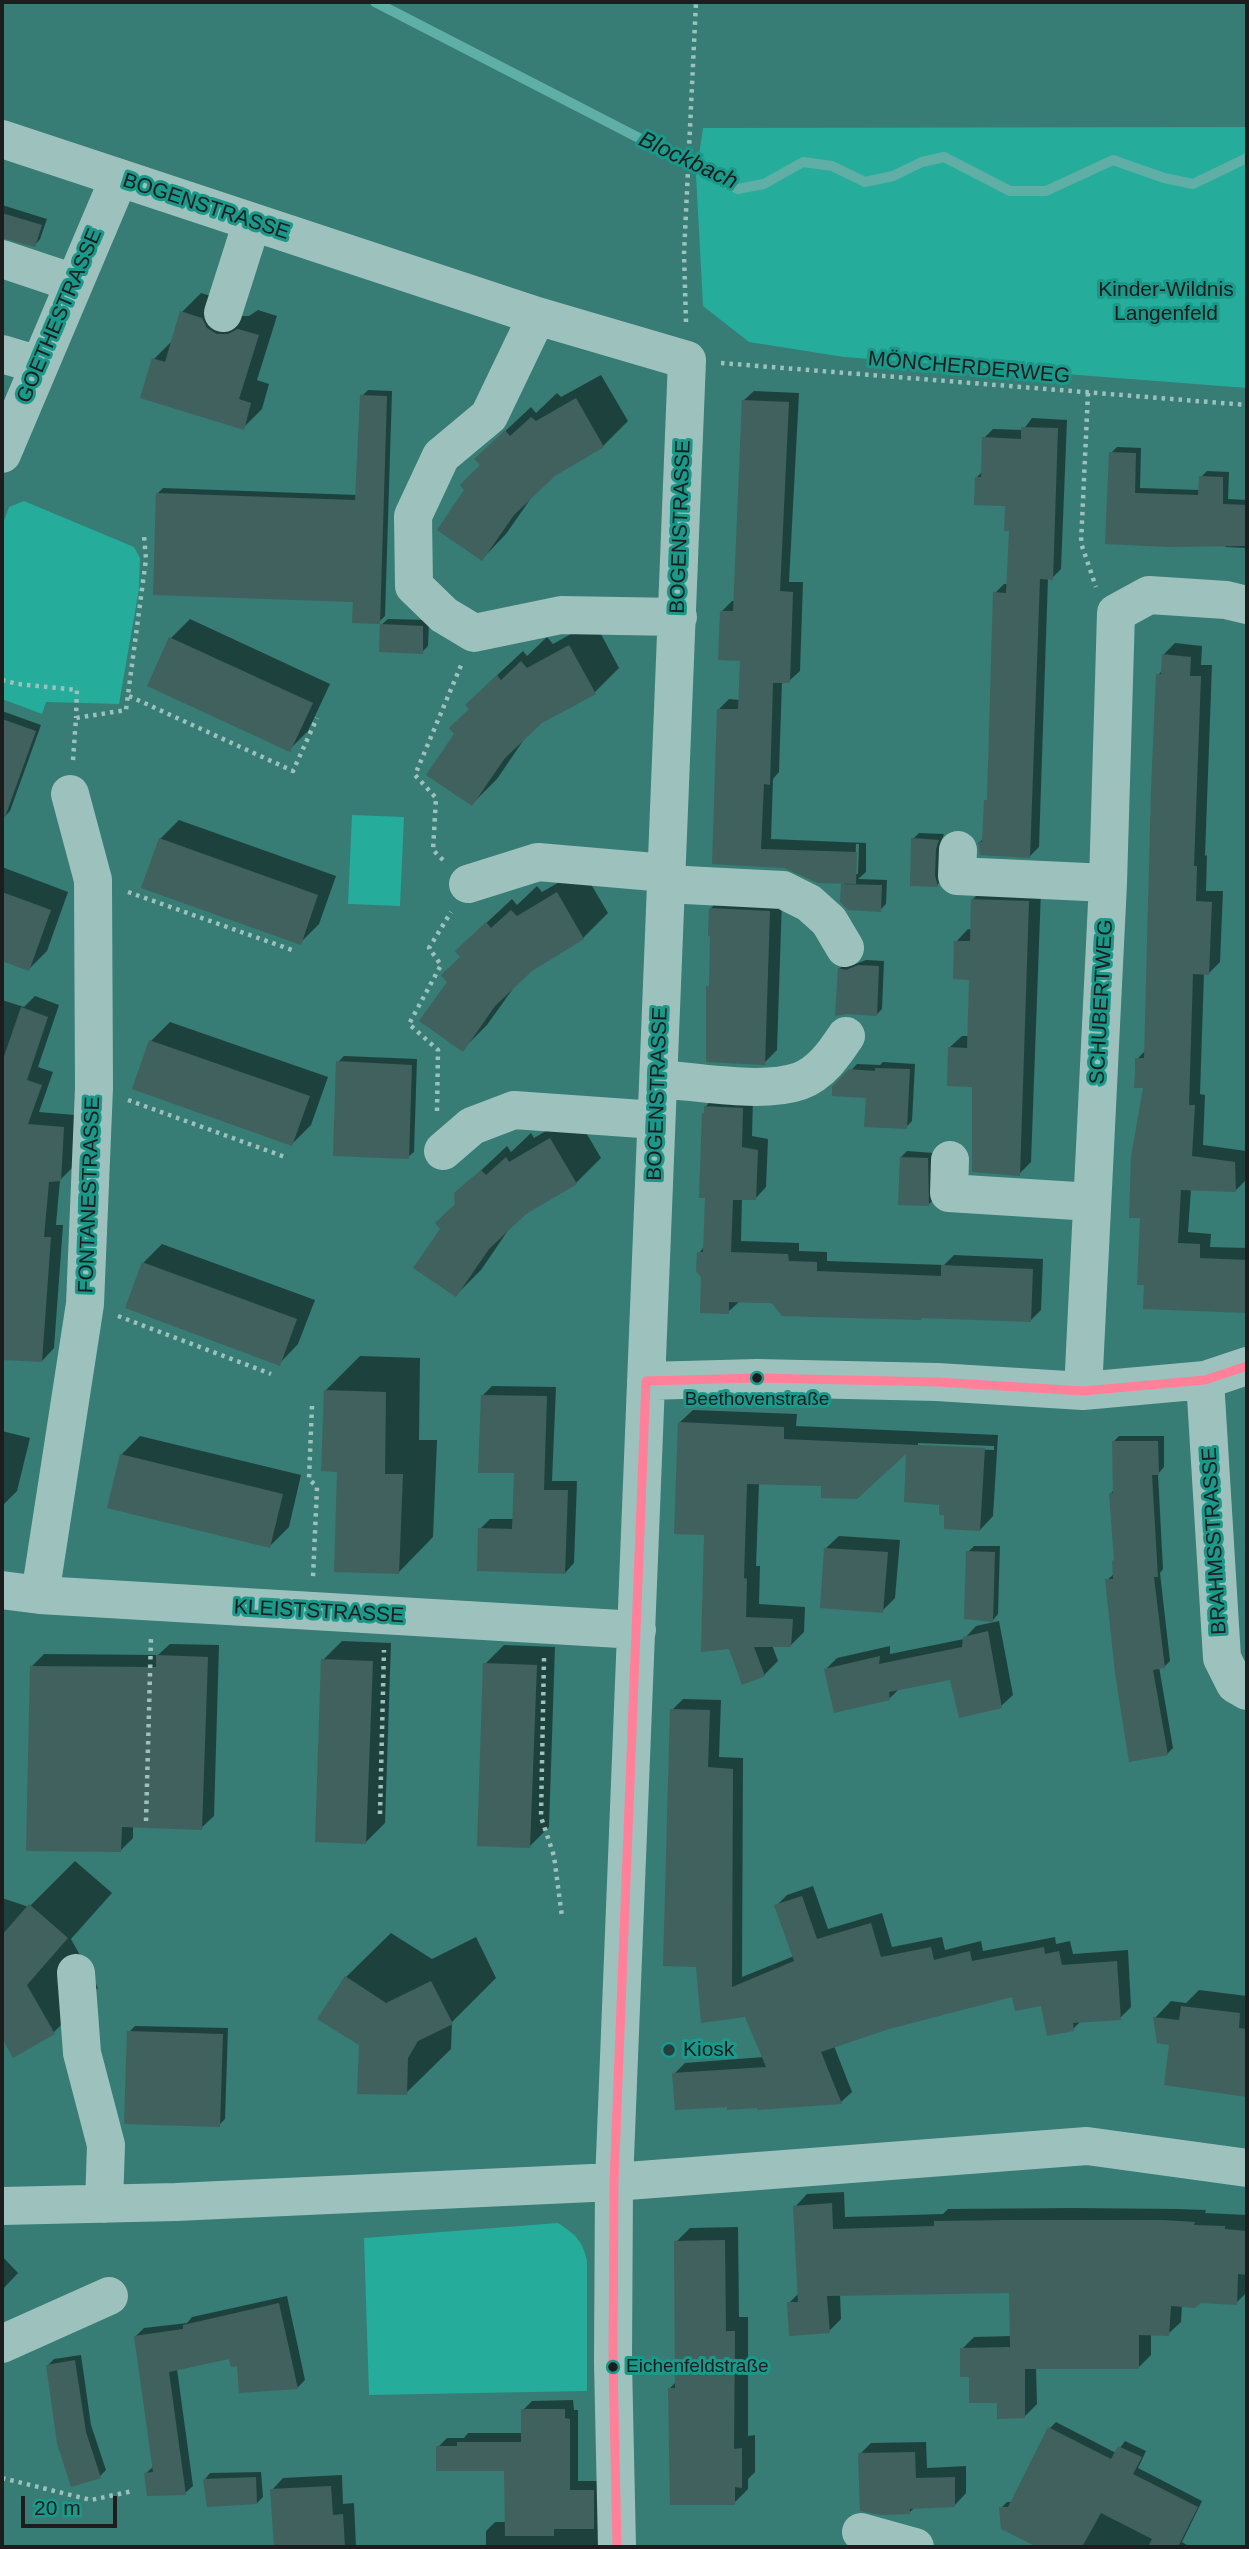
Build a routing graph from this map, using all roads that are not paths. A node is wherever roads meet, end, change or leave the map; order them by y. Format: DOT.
graph roads {
  1 [pos="2,139"];
  2 [pos="119,178"];
  3 [pos="252,222"];
  4 [pos="2,260"];
  5 [pos="74,283"];
  6 [pos="223,313"];
  7 [pos="537,316"];
  8 [pos="2,354"];
  9 [pos="39,365"];
  10 [pos="2,453"];
  11 [pos="1247,605"];
  12 [pos="678,617"];
  13 [pos="70,794"];
  14 [pos="958,850"];
  15 [pos="666,878"];
  16 [pos="1108,883"];
  17 [pos="468,884"];
  18 [pos="845,948"];
  19 [pos="846,1036"];
  20 [pos="659,1079"];
  21 [pos="656,1120"];
  22 [pos="440,1137"];
  23 [pos="950,1160"];
  24 [pos="1092,1202"];
  25 [pos="1247,1366"];
  26 [pos="1205,1380"];
  27 [pos="646,1381"];
  28 [pos="1083,1391"];
  29 [pos="2,1590"];
  30 [pos="40,1595"];
  31 [pos="637,1630"];
  32 [pos="1247,1691"];
  33 [pos="76,1973"];
  34 [pos="1247,2168"];
  35 [pos="614,2182"];
  36 [pos="104,2204"];
  37 [pos="2,2206"];
  38 [pos="109,2297"];
  39 [pos="2,2344"];
  40 [pos="861,2532"];
  41 [pos="617,2547"];
  42 [pos="915,2547"];
  1 -- 2 [label="street, BOGENSTRASSE"];
  2 -- 3 [label="street, BOGENSTRASSE"];
  2 -- 5 [label="street, GOETHESTRASSE"];
  3 -- 6 [label="street"];
  3 -- 7 [label="street, BOGENSTRASSE"];
  4 -- 5 [label="street"];
  5 -- 9 [label="street, GOETHESTRASSE"];
  7 -- 12 [label="street, BOGENSTRASSE"];
  7 -- 12 [label="street"];
  8 -- 9 [label="street"];
  9 -- 10 [label="street, GOETHESTRASSE"];
  11 -- 16 [label="street, SCHUBERTWEG"];
  12 -- 15 [label="street, BOGENSTRASSE"];
  13 -- 30 [label="street, FONTANESTRASSE"];
  14 -- 16 [label="street"];
  15 -- 17 [label="street"];
  15 -- 18 [label="street"];
  15 -- 20 [label="street, BOGENSTRASSE"];
  16 -- 24 [label="street, SCHUBERTWEG"];
  19 -- 20 [label="street"];
  20 -- 21 [label="street, BOGENSTRASSE"];
  21 -- 22 [label="street"];
  21 -- 27 [label="street, BOGENSTRASSE"];
  23 -- 24 [label="street"];
  24 -- 28 [label="street, SCHUBERTWEG"];
  25 -- 26 [label="street"];
  26 -- 28 [label="street"];
  26 -- 32 [label="street, BRAHMSSTRASSE"];
  27 -- 28 [label="street"];
  27 -- 31 [label="street, BOGENSTRASSE"];
  29 -- 30 [label="street, KLEISTSTRASSE"];
  30 -- 31 [label="street, KLEISTSTRASSE"];
  31 -- 35 [label="street, BOGENSTRASSE"];
  33 -- 36 [label="street"];
  34 -- 35 [label="street"];
  35 -- 36 [label="street"];
  35 -- 41 [label="street, BOGENSTRASSE"];
  36 -- 37 [label="street"];
  38 -- 39 [label="street"];
  40 -- 42 [label="street"];
}
